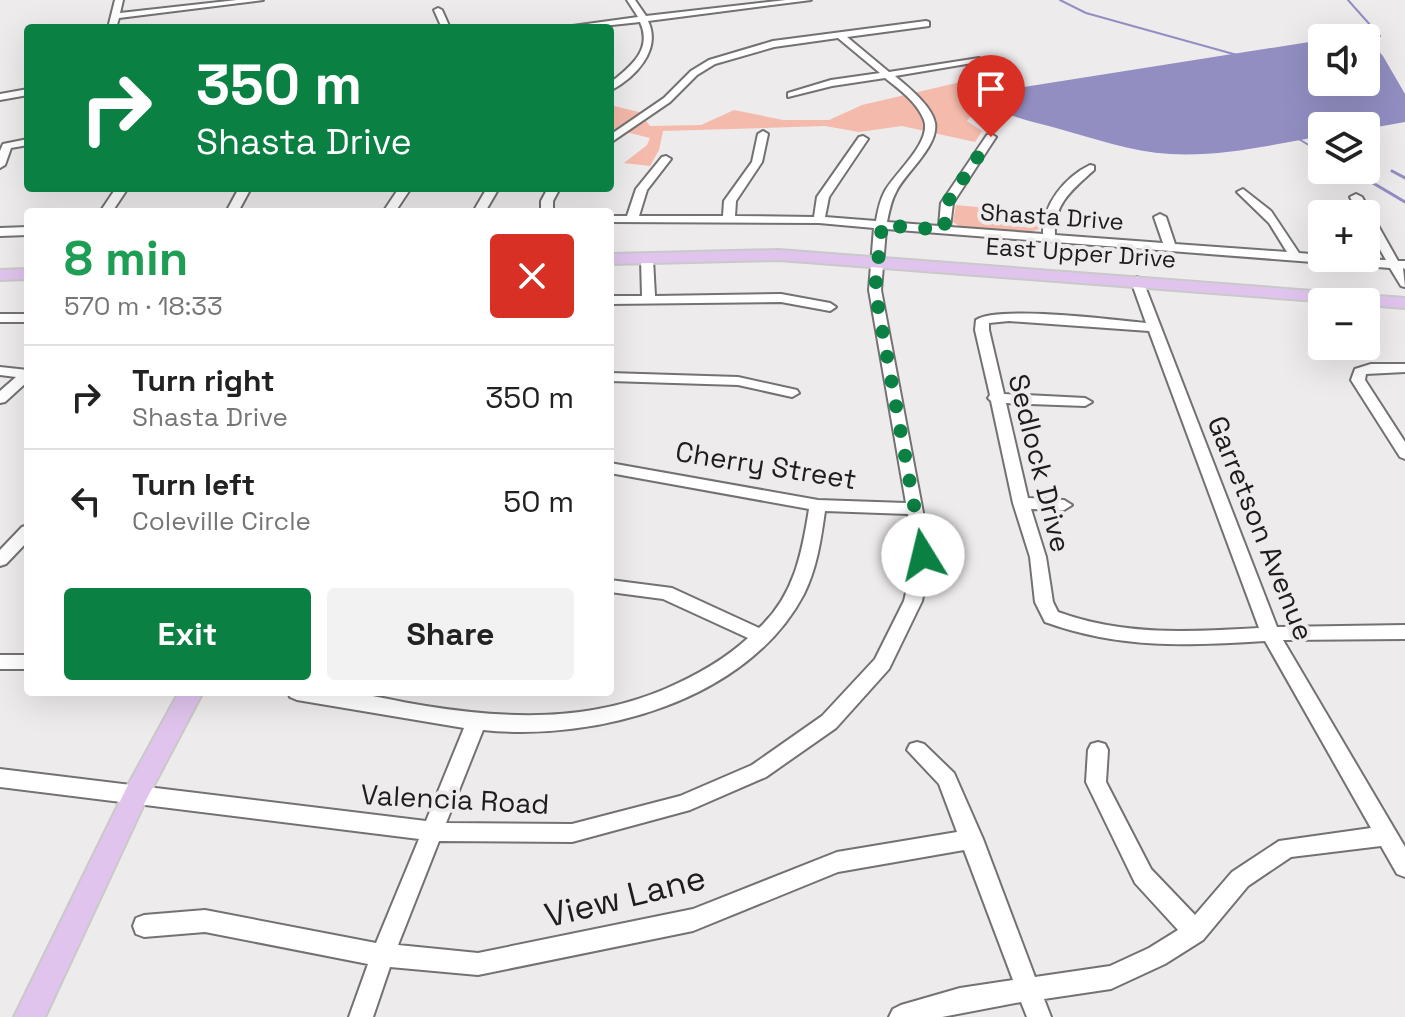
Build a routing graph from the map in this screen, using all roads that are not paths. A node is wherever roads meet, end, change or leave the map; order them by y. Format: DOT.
graph roads {
  1 [pos="119,0"];
  2 [pos="259,0"];
  3 [pos="631,0"];
  4 [pos="807,0"];
  5 [pos="790,1"];
  6 [pos="438,10"];
  7 [pos="115,16"];
  8 [pos="646,18"];
  9 [pos="113,24"];
  10 [pos="444,24"];
  11 [pos="596,24"];
  12 [pos="926,24"];
  13 [pos="840,35"];
  14 [pos="979,61"];
  15 [pos="887,75"];
  16 [pos="614,85"];
  17 [pos="24,93"];
  18 [pos="791,95"];
  19 [pos="0,97"];
  20 [pos="614,124"];
  21 [pos="628,127"];
  22 [pos="763,134"];
  23 [pos="614,137"];
  24 [pos="991,137"];
  25 [pos="863,139"];
  26 [pos="24,143"];
  27 [pos="666,159"];
  28 [pos="0,165"];
  29 [pos="1090,168"];
  30 [pos="1243,192"];
  31 [pos="1356,197"];
  32 [pos="1358,200"];
  33 [pos="1160,217"];
  34 [pos="614,219"];
  35 [pos="632,219"];
  36 [pos="729,219"];
  37 [pos="819,220"];
  38 [pos="882,225"];
  39 [pos="944,230"];
  40 [pos="24,231"];
  41 [pos="0,232"];
  42 [pos="1380,235"];
  43 [pos="1049,239"];
  44 [pos="1171,248"];
  45 [pos="1295,257"];
  46 [pos="614,259"];
  47 [pos="647,259"];
  48 [pos="878,262"];
  49 [pos="1400,265"];
  50 [pos="24,274"];
  51 [pos="0,275"];
  52 [pos="1137,281"];
  53 [pos="1405,283"];
  54 [pos="614,300"];
  55 [pos="649,300"];
  56 [pos="1405,303"];
  57 [pos="830,307"];
  58 [pos="0,318"];
  59 [pos="24,318"];
  60 [pos="1154,327"];
  61 [pos="1405,368"];
  62 [pos="0,371"];
  63 [pos="24,374"];
  64 [pos="614,377"];
  65 [pos="24,378"];
  66 [pos="792,393"];
  67 [pos="995,398"];
  68 [pos="0,399"];
  69 [pos="1085,402"];
  70 [pos="1405,454"];
  71 [pos="614,469"];
  72 [pos="1021,503"];
  73 [pos="818,505"];
  74 [pos="1064,505"];
  75 [pos="915,509"];
  76 [pos="24,535"];
  77 [pos="0,560"];
  78 [pos="614,586"];
  79 [pos="1405,632"];
  80 [pos="1271,635"];
  81 [pos="762,637"];
  82 [pos="0,662"];
  83 [pos="24,662"];
  84 [pos="189,696"];
  85 [pos="323,696"];
  86 [pos="477,720"];
  87 [pos="917,750"];
  88 [pos="1098,750"];
  89 [pos="0,778"];
  90 [pos="136,795"];
  91 [pos="435,832"];
  92 [pos="1384,836"];
  93 [pos="972,839"];
  94 [pos="1405,867"];
  95 [pos="144,926"];
  96 [pos="1195,932"];
  97 [pos="382,955"];
  98 [pos="1029,990"];
  99 [pos="29,1017"];
  100 [pos="361,1017"];
  101 [pos="901,1017"];
  102 [pos="1039,1017"];
  1 -- 7 [label="street"];
  2 -- 7 [label="street"];
  3 -- 8 [label="street"];
  4 -- 5 [label="street"];
  5 -- 8 [label="street"];
  6 -- 10 [label="street"];
  7 -- 9 [label="street"];
  8 -- 11 [label="street"];
  8 -- 16 [label="street"];
  12 -- 13 [label="street"];
  13 -- 15 [label="street, Valencia Road"];
  13 -- 21 [label="street"];
  14 -- 15 [label="street"];
  15 -- 18 [label="street"];
  15 -- 38 [label="street, Valencia Road"];
  17 -- 19 [label="street"];
  20 -- 21 [label="street"];
  21 -- 23 [label="street"];
  22 -- 36 [label="street"];
  24 -- 39 [label="street"];
  25 -- 37 [label="street"];
  26 -- 28 [label="street"];
  27 -- 35 [label="street"];
  29 -- 43 [label="street"];
  30 -- 45 [label="street"];
  31 -- 32 [label="street"];
  33 -- 44 [label="street"];
  34 -- 35 [label="street, Shasta Drive"];
  35 -- 36 [label="street, Shasta Drive"];
  36 -- 37 [label="street, Shasta Drive"];
  37 -- 38 [label="street, Shasta Drive"];
  38 -- 39 [label="street, Shasta Drive"];
  38 -- 48 [label="street, Valencia Road"];
  39 -- 43 [label="street, Shasta Drive"];
  40 -- 41 [label="street"];
  42 -- 49 [label="street"];
  43 -- 44 [label="street, Shasta Drive"];
  44 -- 45 [label="street, Shasta Drive"];
  45 -- 49 [label="street, Shasta Drive"];
  46 -- 47 [label="main road, East Upper Drive"];
  47 -- 48 [label="main road, East Upper Drive"];
  47 -- 55 [label="street"];
  48 -- 52 [label="main road, East Upper Drive"];
  48 -- 75 [label="street, Valencia Road"];
  49 -- 53 [label="street"];
  50 -- 51 [label="main road"];
  52 -- 56 [label="main road, East Upper Drive"];
  52 -- 60 [label="street, Garretson Avenue"];
  54 -- 55 [label="street"];
  55 -- 57 [label="street"];
  58 -- 59 [label="street"];
  60 -- 67 [label="street, Sedlock Drive"];
  60 -- 80 [label="street, Garretson Avenue"];
  61 -- 70 [label="street"];
  62 -- 63 [label="street"];
  64 -- 66 [label="street"];
  65 -- 68 [label="street"];
  67 -- 69 [label="street"];
  67 -- 72 [label="street, Sedlock Drive"];
  71 -- 73 [label="street, Cherry Street"];
  72 -- 74 [label="street"];
  72 -- 80 [label="street, Sedlock Drive"];
  73 -- 75 [label="street, Cherry Street"];
  73 -- 81 [label="street"];
  75 -- 91 [label="street, Valencia Road"];
  76 -- 77 [label="street"];
  78 -- 81 [label="street"];
  79 -- 80 [label="street"];
  80 -- 92 [label="street, Garretson Avenue"];
  81 -- 86 [label="street"];
  82 -- 83 [label="street"];
  84 -- 90 [label="main road"];
  85 -- 86 [label="street"];
  86 -- 91 [label="street"];
  87 -- 93 [label="street"];
  88 -- 96 [label="street"];
  89 -- 90 [label="street, Valencia Road"];
  90 -- 91 [label="street, Valencia Road"];
  90 -- 99 [label="main road"];
  91 -- 97 [label="street"];
  92 -- 94 [label="street, Garretson Avenue"];
  92 -- 96 [label="street"];
  93 -- 97 [label="street, View Lane"];
  93 -- 98 [label="street"];
  95 -- 97 [label="street, View Lane"];
  96 -- 98 [label="street"];
  97 -- 100 [label="street"];
  98 -- 101 [label="street"];
  98 -- 102 [label="street"];
}
